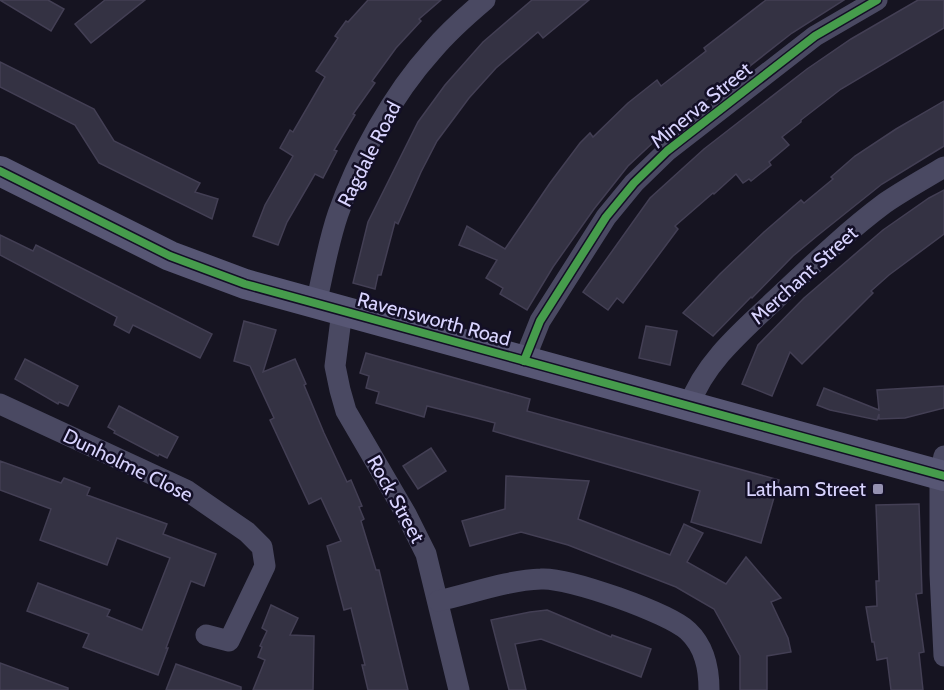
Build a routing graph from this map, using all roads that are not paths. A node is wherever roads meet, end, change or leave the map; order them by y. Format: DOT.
graph roads {
  1 [pos="485,0"];
  2 [pos="877,0"];
  3 [pos="944,167"];
  4 [pos="0,171"];
  5 [pos="329,307"];
  6 [pos="524,361"];
  7 [pos="0,404"];
  8 [pos="690,406"];
  9 [pos="943,469"];
  10 [pos="438,601"];
  11 [pos="206,635"];
  12 [pos="944,656"];
  13 [pos="459,690"];
  14 [pos="709,690"];
  1 -- 5 [label="street, Ragdale Road"];
  2 -- 6 [label="street, Minerva Street"];
  3 -- 8 [label="street, Merchant Street"];
  4 -- 5 [label="street, Ravensworth Road"];
  5 -- 6 [label="street, Ravensworth Road"];
  5 -- 10 [label="street, Rock Street"];
  6 -- 8 [label="street, Ravensworth Road"];
  7 -- 11 [label="street, Dunholme Close"];
  8 -- 9 [label="street, Ravensworth Road"];
  9 -- 12 [label="street"];
  10 -- 13 [label="street, Rock Street"];
  10 -- 14 [label="street"];
}
